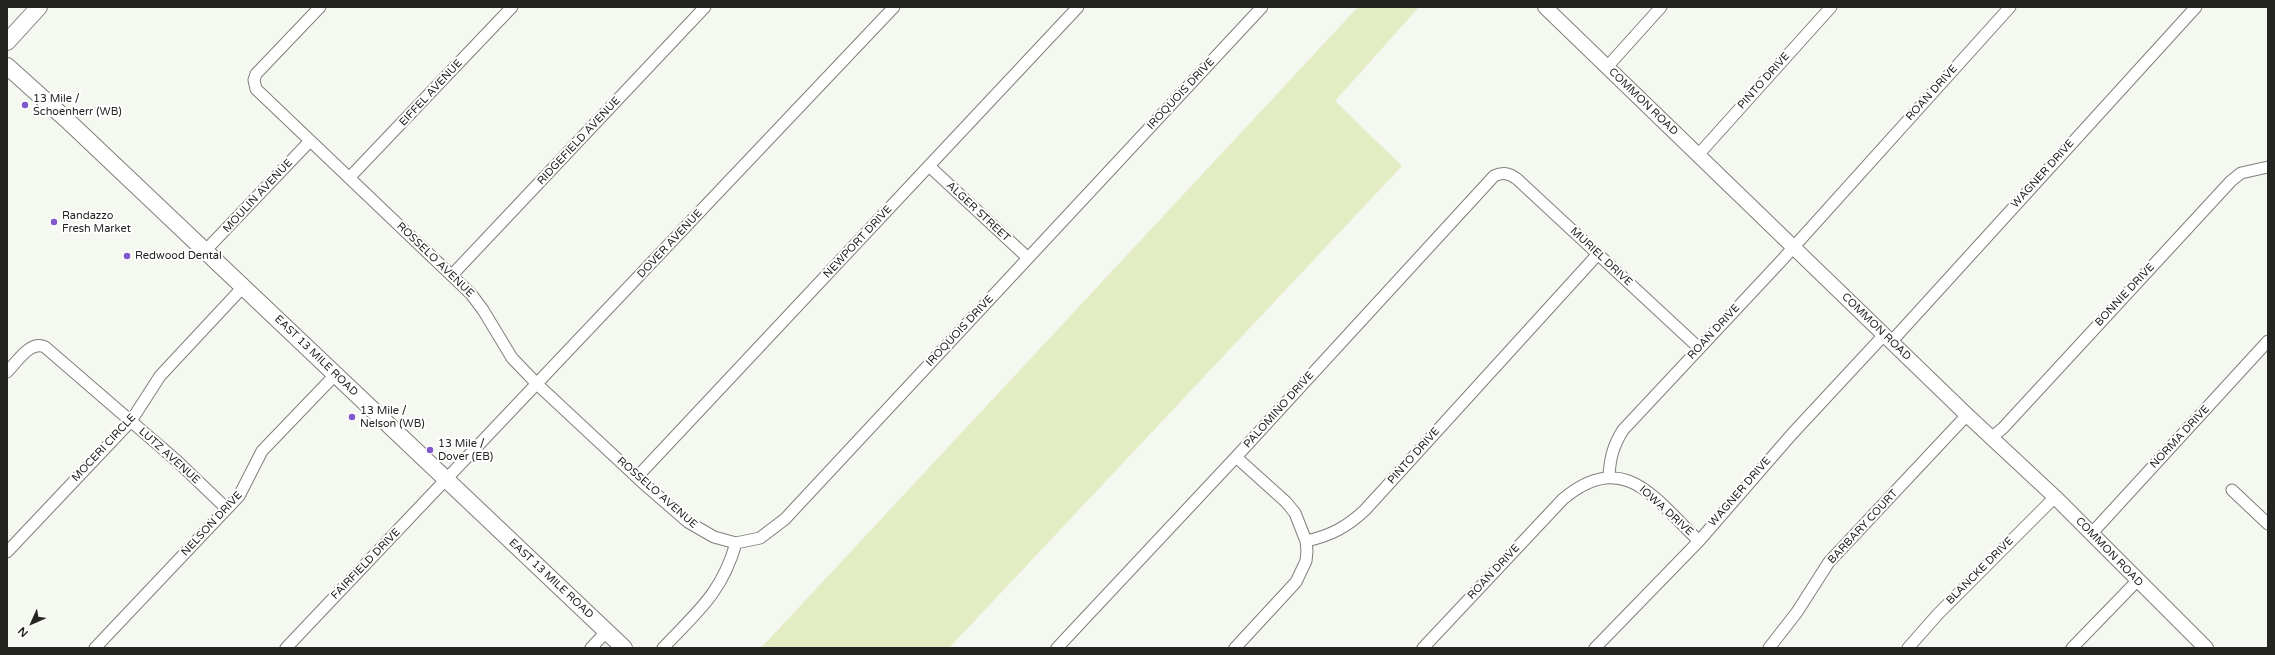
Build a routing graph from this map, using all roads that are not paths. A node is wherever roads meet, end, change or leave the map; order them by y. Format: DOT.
graph roads {
  1 [pos="39,7"];
  2 [pos="320,7"];
  3 [pos="512,7"];
  4 [pos="705,7"];
  5 [pos="894,7"];
  6 [pos="1078,7"];
  7 [pos="1262,7"];
  8 [pos="1545,7"];
  9 [pos="1661,7"];
  10 [pos="1831,7"];
  11 [pos="2010,7"];
  12 [pos="2196,7"];
  13 [pos="7,42"];
  14 [pos="7,66"];
  15 [pos="1606,66"];
  16 [pos="310,141"];
  17 [pos="1698,155"];
  18 [pos="929,166"];
  19 [pos="2268,167"];
  20 [pos="1501,173"];
  21 [pos="349,178"];
  22 [pos="1794,247"];
  23 [pos="205,251"];
  24 [pos="1598,254"];
  25 [pos="1028,258"];
  26 [pos="452,275"];
  27 [pos="243,287"];
  28 [pos="1888,338"];
  29 [pos="2268,341"];
  30 [pos="1699,348"];
  31 [pos="7,372"];
  32 [pos="335,375"];
  33 [pos="537,384"];
  34 [pos="1967,415"];
  35 [pos="131,421"];
  36 [pos="1991,438"];
  37 [pos="1236,457"];
  38 [pos="1609,476"];
  39 [pos="637,477"];
  40 [pos="446,480"];
  41 [pos="2232,490"];
  42 [pos="2055,497"];
  43 [pos="227,509"];
  44 [pos="2268,524"];
  45 [pos="2092,533"];
  46 [pos="1306,541"];
  47 [pos="1699,541"];
  48 [pos="736,543"];
  49 [pos="7,552"];
  50 [pos="2137,580"];
  51 [pos="607,631"];
  52 [pos="95,648"];
  53 [pos="286,648"];
  54 [pos="591,648"];
  55 [pos="624,648"];
  56 [pos="663,648"];
  57 [pos="1057,648"];
  58 [pos="1235,648"];
  59 [pos="1423,648"];
  60 [pos="1595,648"];
  61 [pos="1769,648"];
  62 [pos="1908,648"];
  63 [pos="2072,648"];
  64 [pos="2206,648"];
  1 -- 13 [label="main road"];
  2 -- 16 [label="street, ROSSELO AVENUE"];
  3 -- 21 [label="street, EIFFEL AVENUE"];
  4 -- 26 [label="street, RIDGEFIELD AVENUE"];
  5 -- 33 [label="street, DOVER AVENUE"];
  6 -- 18 [label="street, NEWPORT DRIVE"];
  7 -- 25 [label="street, IROQUOIS DRIVE"];
  8 -- 15 [label="street, COMMON ROAD"];
  9 -- 15 [label="street"];
  10 -- 17 [label="street, PINTO DRIVE"];
  11 -- 22 [label="street, ROAN DRIVE"];
  12 -- 28 [label="street, WAGNER DRIVE"];
  14 -- 23 [label="main road, EAST 13 MILE ROAD"];
  15 -- 17 [label="street, COMMON ROAD"];
  16 -- 21 [label="street, ROSSELO AVENUE"];
  16 -- 23 [label="street, MOULIN AVENUE"];
  17 -- 22 [label="street, COMMON ROAD"];
  18 -- 25 [label="street, ALGER STREET"];
  18 -- 39 [label="street, NEWPORT DRIVE"];
  19 -- 36 [label="street, BONNIE DRIVE"];
  20 -- 24 [label="street, MURIEL DRIVE"];
  20 -- 37 [label="street, PALOMINO DRIVE"];
  21 -- 26 [label="street, ROSSELO AVENUE"];
  22 -- 28 [label="street, COMMON ROAD"];
  22 -- 30 [label="street, ROAN DRIVE"];
  23 -- 27 [label="main road, EAST 13 MILE ROAD"];
  24 -- 30 [label="street, MURIEL DRIVE"];
  24 -- 46 [label="street, PINTO DRIVE"];
  25 -- 48 [label="street, IROQUOIS DRIVE"];
  26 -- 33 [label="street, ROSSELO AVENUE"];
  27 -- 32 [label="main road, EAST 13 MILE ROAD"];
  27 -- 35 [label="street, MOCERI CIRCLE"];
  28 -- 34 [label="street, COMMON ROAD"];
  28 -- 47 [label="street, WAGNER DRIVE"];
  29 -- 45 [label="street, NORMA DRIVE"];
  30 -- 38 [label="street, ROAN DRIVE"];
  31 -- 35 [label="street, LUTZ AVENUE"];
  32 -- 40 [label="main road, EAST 13 MILE ROAD"];
  32 -- 43 [label="street, NELSON DRIVE"];
  33 -- 39 [label="street, ROSSELO AVENUE"];
  33 -- 40 [label="street, DOVER AVENUE"];
  34 -- 36 [label="street, COMMON ROAD"];
  34 -- 61 [label="street, BARBARY COURT"];
  35 -- 43 [label="street, LUTZ AVENUE"];
  35 -- 49 [label="street, MOCERI CIRCLE"];
  36 -- 42 [label="street, COMMON ROAD"];
  37 -- 46 [label="street"];
  37 -- 57 [label="street, PALOMINO DRIVE"];
  38 -- 47 [label="street, IOWA DRIVE"];
  38 -- 59 [label="street, ROAN DRIVE"];
  39 -- 48 [label="street, ROSSELO AVENUE"];
  40 -- 51 [label="main road, EAST 13 MILE ROAD"];
  40 -- 53 [label="street, FAIRFIELD DRIVE"];
  41 -- 44 [label="street"];
  42 -- 45 [label="street, COMMON ROAD"];
  42 -- 62 [label="street, BLANCKE DRIVE"];
  43 -- 52 [label="street, NELSON DRIVE"];
  45 -- 50 [label="street, COMMON ROAD"];
  46 -- 58 [label="street"];
  47 -- 60 [label="street, WAGNER DRIVE"];
  48 -- 56 [label="street"];
  50 -- 63 [label="street"];
  50 -- 64 [label="street, COMMON ROAD"];
  51 -- 54 [label="street"];
  51 -- 55 [label="main road, EAST 13 MILE ROAD"];
}
